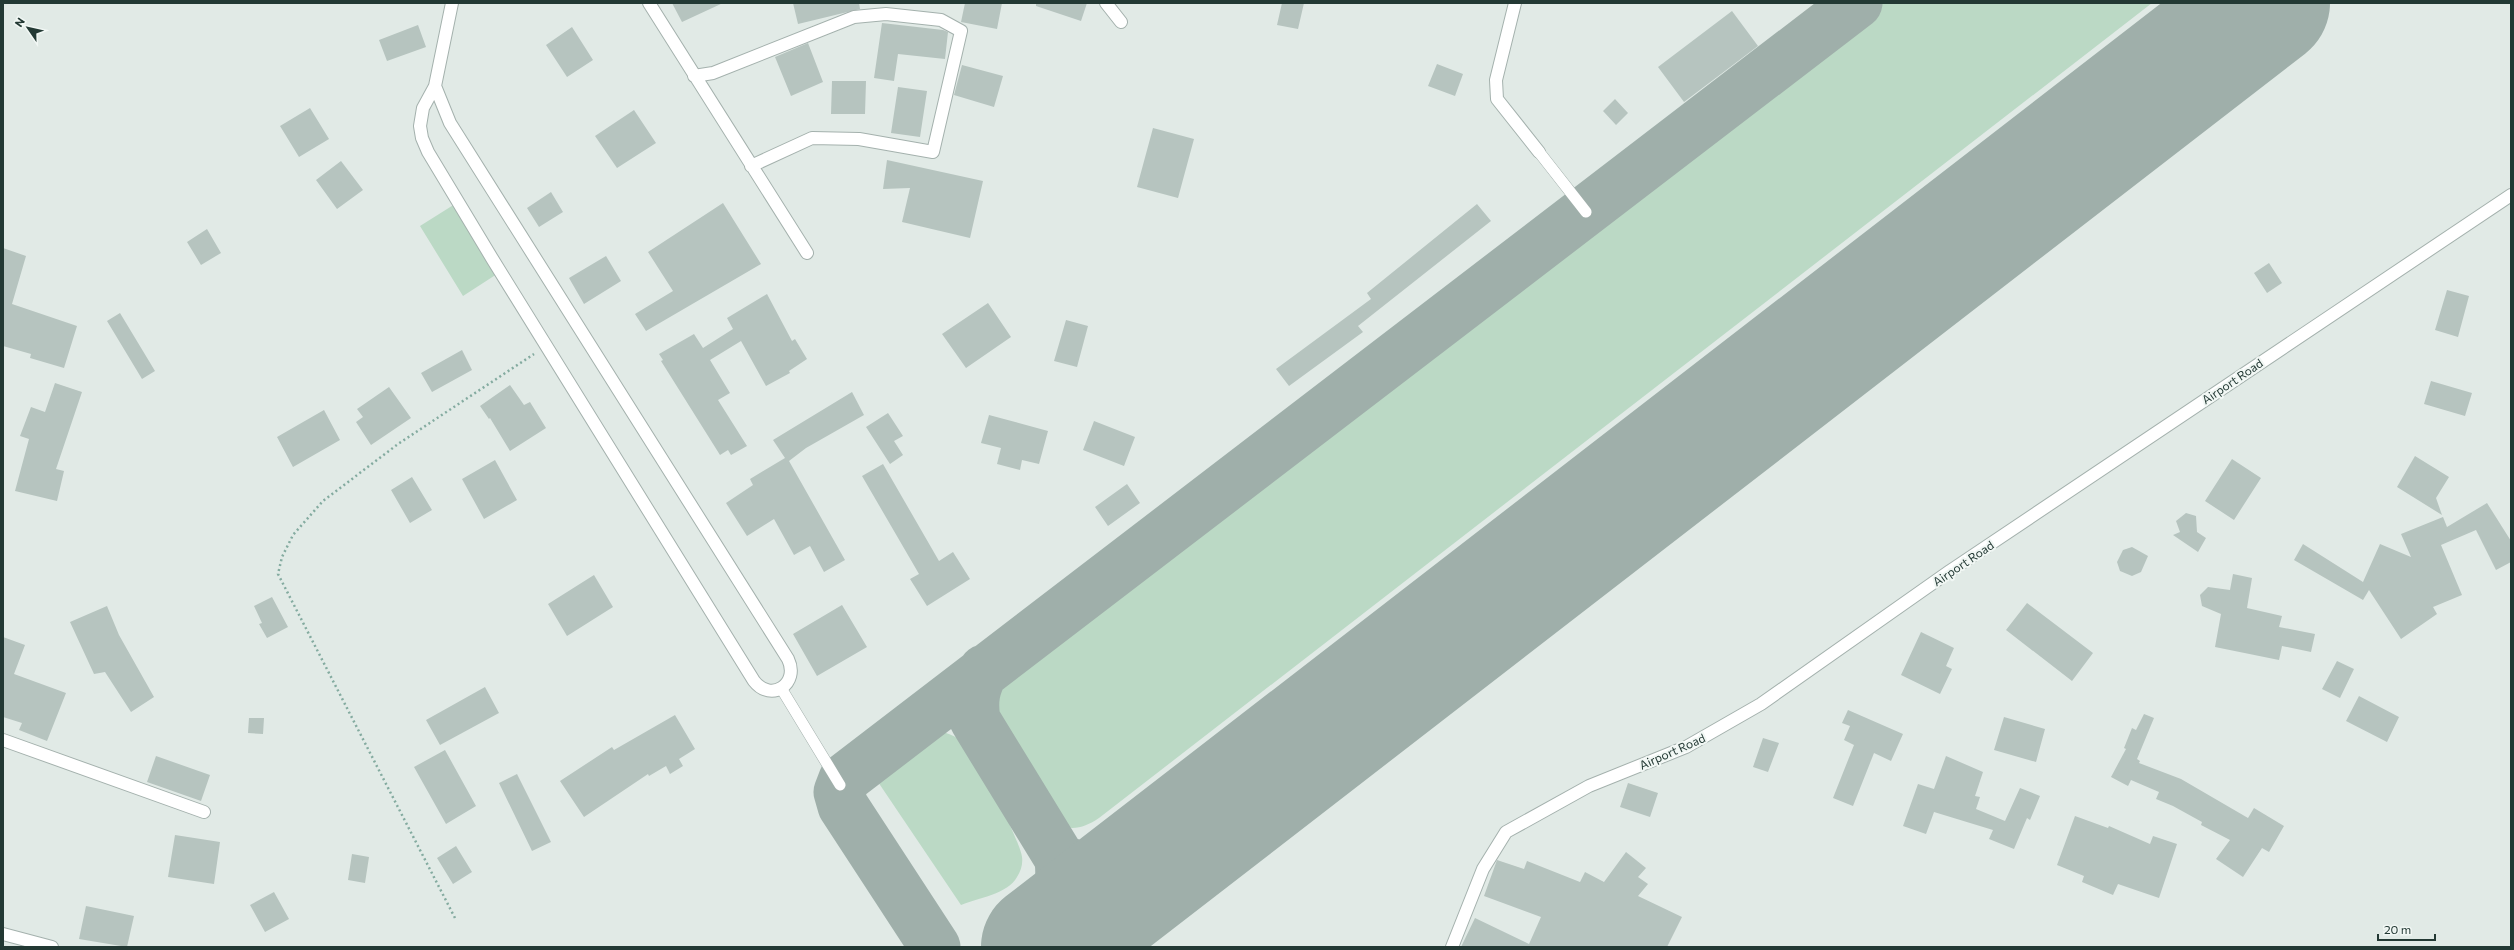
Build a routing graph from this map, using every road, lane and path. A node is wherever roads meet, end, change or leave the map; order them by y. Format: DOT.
graph roads {
  1 [pos="452,3"];
  2 [pos="649,3"];
  3 [pos="1106,3"];
  4 [pos="1515,3"];
  5 [pos="1121,22"];
  6 [pos="694,76"];
  7 [pos="435,86"];
  8 [pos="1539,152"];
  9 [pos="751,166"];
  10 [pos="2511,194"];
  11 [pos="1586,212"];
  12 [pos="807,254"];
  13 [pos="546,346"];
  14 [pos="781,688"];
  15 [pos="3,740"];
  16 [pos="840,785"];
  17 [pos="204,812"];
  18 [pos="455,918"];
  19 [pos="3,934"];
  20 [pos="52,947"];
  21 [pos="1452,947"];
  1 -- 7 [label="street"];
  2 -- 6 [label="street"];
  3 -- 5 [label="street"];
  4 -- 8 [label="street"];
  6 -- 9 [label="street"];
  6 -- 9 [label="street"];
  7 -- 13 [label="street"];
  7 -- 14 [label="street"];
  8 -- 11 [label="lane"];
  9 -- 12 [label="street"];
  10 -- 21 [label="street, Airport Road"];
  13 -- 14 [label="street"];
  13 -- 18 [label="path"];
  14 -- 16 [label="lane"];
  15 -- 17 [label="street"];
  19 -- 20 [label="street"];
}
